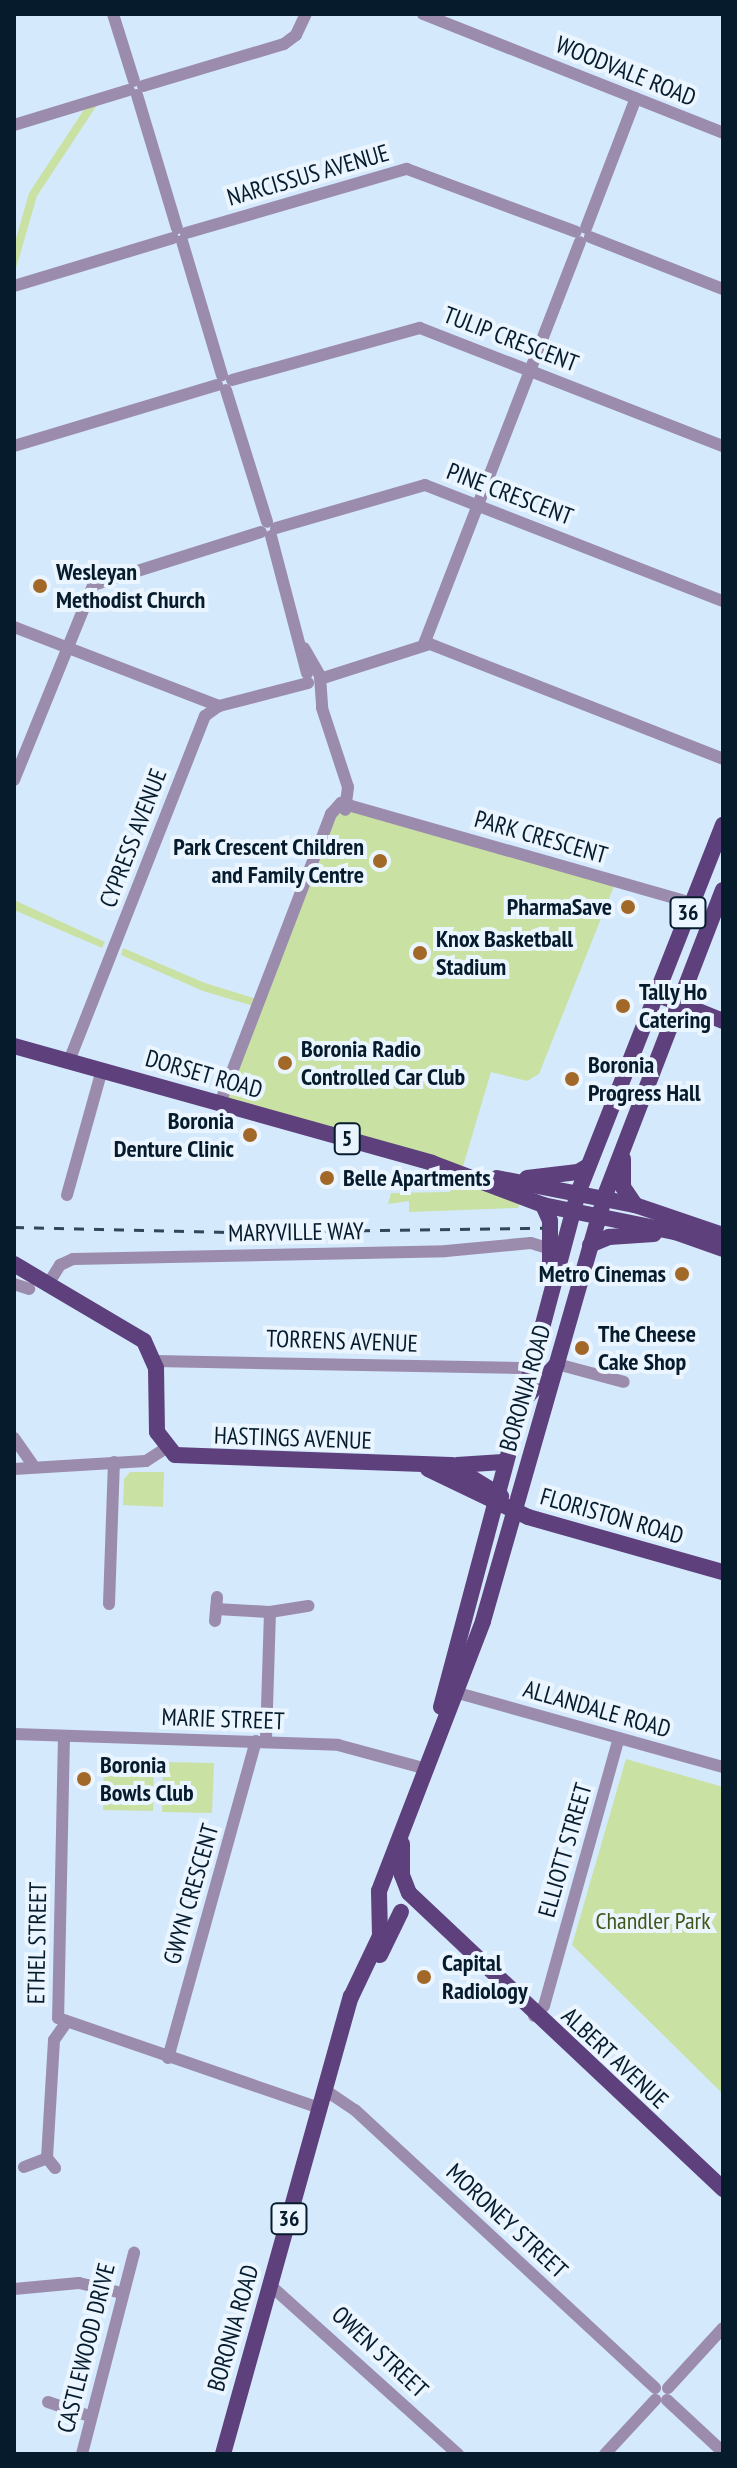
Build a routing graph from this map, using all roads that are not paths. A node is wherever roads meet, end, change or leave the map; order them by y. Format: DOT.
graph roads {
  1 [pos="113,14"];
  2 [pos="306,14"];
  3 [pos="423,14"];
  4 [pos="136,88"];
  5 [pos="636,98"];
  6 [pos="14,125"];
  7 [pos="723,133"];
  8 [pos="180,235"];
  9 [pos="583,235"];
  10 [pos="14,286"];
  11 [pos="723,289"];
  12 [pos="529,369"];
  13 [pos="224,383"];
  14 [pos="14,446"];
  15 [pos="723,446"];
  16 [pos="476,505"];
  17 [pos="269,530"];
  18 [pos="723,601"];
  19 [pos="14,627"];
  20 [pos="424,644"];
  21 [pos="66,648"];
  22 [pos="313,677"];
  23 [pos="215,708"];
  24 [pos="723,759"];
  25 [pos="14,780"];
  26 [pos="345,805"];
  27 [pos="723,824"];
  28 [pos="723,890"];
  29 [pos="691,903"];
  30 [pos="656,994"];
  31 [pos="677,1003"];
  32 [pos="723,1021"];
  33 [pos="14,1046"];
  34 [pos="69,1061"];
  35 [pos="102,1070"];
  36 [pos="220,1103"];
  37 [pos="628,1129"];
  38 [pos="588,1166"];
  39 [pos="473,1178"];
  40 [pos="497,1178"];
  41 [pos="578,1193"];
  42 [pos="67,1195"];
  43 [pos="604,1198"];
  44 [pos="543,1205"];
  45 [pos="635,1205"];
  46 [pos="572,1213"];
  47 [pos="598,1217"];
  48 [pos="675,1232"];
  49 [pos="723,1235"];
  50 [pos="590,1245"];
  51 [pos="551,1249"];
  52 [pos="723,1249"];
  53 [pos="14,1264"];
  54 [pos="46,1279"];
  55 [pos="14,1284"];
  56 [pos="29,1289"];
  57 [pos="546,1303"];
  58 [pos="540,1325"];
  59 [pos="155,1361"];
  60 [pos="557,1364"];
  61 [pos="528,1368"];
  62 [pos="624,1382"];
  63 [pos="516,1412"];
  64 [pos="14,1438"];
  65 [pos="508,1441"];
  66 [pos="532,1447"];
  67 [pos="166,1448"];
  68 [pos="114,1462"];
  69 [pos="503,1462"];
  70 [pos="451,1465"];
  71 [pos="423,1466"];
  72 [pos="34,1467"];
  73 [pos="14,1469"];
  74 [pos="495,1498"];
  75 [pos="515,1512"];
  76 [pos="723,1572"];
  77 [pos="109,1604"];
  78 [pos="309,1606"];
  79 [pos="216,1609"];
  80 [pos="270,1612"];
  81 [pos="458,1693"];
  82 [pos="14,1734"];
  83 [pos="64,1736"];
  84 [pos="619,1738"];
  85 [pos="261,1742"];
  86 [pos="723,1767"];
  87 [pos="428,1768"];
  88 [pos="403,1835"];
  89 [pos="381,1887"];
  90 [pos="405,1900"];
  91 [pos="380,1906"];
  92 [pos="357,1985"];
  93 [pos="534,2016"];
  94 [pos="65,2024"];
  95 [pos="168,2058"];
  96 [pos="325,2090"];
  97 [pos="320,2108"];
  98 [pos="24,2167"];
  99 [pos="723,2189"];
  100 [pos="134,2253"];
  101 [pos="270,2285"];
  102 [pos="14,2289"];
  103 [pos="122,2293"];
  104 [pos="723,2328"];
  105 [pos="661,2394"];
  106 [pos="48,2402"];
  107 [pos="89,2416"];
  108 [pos="723,2452"];
  109 [pos="82,2454"];
  110 [pos="223,2454"];
  111 [pos="458,2454"];
  112 [pos="605,2454"];
  1 -- 4 [label="street"];
  2 -- 4 [label="street"];
  3 -- 5 [label="street, WOODVALE ROAD"];
  4 -- 6 [label="street"];
  4 -- 8 [label="street"];
  5 -- 7 [label="street, WOODVALE ROAD"];
  5 -- 9 [label="street"];
  8 -- 9 [label="street, NARCISSUS AVENUE"];
  8 -- 10 [label="street, NARCISSUS AVENUE"];
  8 -- 13 [label="street"];
  9 -- 11 [label="street, NARCISSUS AVENUE"];
  9 -- 12 [label="street"];
  12 -- 13 [label="street, TULIP CRESCENT"];
  12 -- 15 [label="street, TULIP CRESCENT"];
  12 -- 16 [label="street"];
  13 -- 14 [label="street, TULIP CRESCENT"];
  13 -- 17 [label="street"];
  16 -- 17 [label="street, PINE CRESCENT"];
  16 -- 18 [label="street, PINE CRESCENT"];
  16 -- 20 [label="street"];
  17 -- 21 [label="street, PINE CRESCENT"];
  17 -- 22 [label="street"];
  19 -- 21 [label="street"];
  20 -- 22 [label="street"];
  20 -- 24 [label="street"];
  21 -- 23 [label="street"];
  21 -- 25 [label="street, PINE CRESCENT"];
  22 -- 23 [label="street"];
  22 -- 26 [label="street"];
  23 -- 34 [label="street, CYPRESS AVENUE"];
  26 -- 29 [label="street, PARK CRESCENT"];
  26 -- 36 [label="street"];
  27 -- 29 [label="main road, BORONIA ROAD / 36"];
  28 -- 31 [label="main road, BORONIA ROAD / 36"];
  29 -- 30 [label="main road, BORONIA ROAD / 36"];
  30 -- 31 [label="main road"];
  30 -- 38 [label="main road, BORONIA ROAD / 36"];
  31 -- 32 [label="main road"];
  31 -- 37 [label="main road, BORONIA ROAD / 36"];
  33 -- 34 [label="main road, DORSET ROAD / 5"];
  34 -- 35 [label="main road, DORSET ROAD / 5"];
  35 -- 36 [label="main road, DORSET ROAD / 5"];
  35 -- 42 [label="street"];
  36 -- 39 [label="main road, DORSET ROAD / 5"];
  37 -- 43 [label="main road, BORONIA ROAD / 36"];
  37 -- 45 [label="main road"];
  38 -- 40 [label="main road, DORSET ROAD"];
  38 -- 41 [label="main road, BORONIA ROAD / 36"];
  39 -- 40 [label="main road, DORSET ROAD / 5"];
  39 -- 44 [label="main road, DORSET ROAD / 5"];
  40 -- 41 [label="main road, DORSET ROAD / 5"];
  41 -- 43 [label="main road, DORSET ROAD / 5"];
  41 -- 46 [label="main road, BORONIA ROAD / 36"];
  43 -- 45 [label="main road, DORSET ROAD / 5"];
  43 -- 47 [label="main road, BORONIA ROAD / 36"];
  44 -- 46 [label="main road, DORSET ROAD / 5"];
  44 -- 51 [label="main road, BORONIA ROAD"];
  45 -- 49 [label="main road, DORSET ROAD / 5"];
  46 -- 47 [label="main road, DORSET ROAD / 5"];
  46 -- 57 [label="main road, BORONIA ROAD / 36"];
  47 -- 48 [label="main road, DORSET ROAD / 5"];
  47 -- 50 [label="main road, BORONIA ROAD / 36"];
  48 -- 50 [label="main road"];
  48 -- 52 [label="main road, DORSET ROAD / 5"];
  50 -- 60 [label="main road, BORONIA ROAD / 36"];
  51 -- 54 [label="street, MARYVILLE WAY"];
  51 -- 57 [label="main road, BORONIA ROAD"];
  53 -- 54 [label="main road"];
  54 -- 59 [label="main road"];
  55 -- 56 [label="street"];
  57 -- 58 [label="main road, BORONIA ROAD / 36"];
  58 -- 60 [label="main road"];
  58 -- 61 [label="main road, BORONIA ROAD / 36"];
  59 -- 61 [label="street, TORRENS AVENUE"];
  59 -- 67 [label="main road"];
  60 -- 62 [label="street"];
  60 -- 63 [label="main road"];
  60 -- 66 [label="main road, BORONIA ROAD / 36"];
  61 -- 63 [label="main road, BORONIA ROAD / 36"];
  63 -- 65 [label="main road, BORONIA ROAD / 36"];
  64 -- 72 [label="street"];
  65 -- 66 [label="main road"];
  65 -- 69 [label="main road, BORONIA ROAD / 36"];
  66 -- 75 [label="main road, BORONIA ROAD / 36"];
  67 -- 68 [label="street"];
  67 -- 71 [label="main road, HASTINGS AVENUE"];
  68 -- 72 [label="street"];
  68 -- 77 [label="street"];
  69 -- 70 [label="main road"];
  69 -- 74 [label="main road, BORONIA ROAD / 36"];
  70 -- 71 [label="main road, HASTINGS AVENUE"];
  70 -- 74 [label="main road, HASTINGS AVENUE"];
  71 -- 74 [label="main road, HASTINGS AVENUE"];
  72 -- 73 [label="street"];
  74 -- 75 [label="main road, HASTINGS AVENUE"];
  74 -- 87 [label="main road, BORONIA ROAD / 36"];
  75 -- 76 [label="main road, FLORISTON ROAD"];
  75 -- 81 [label="main road, BORONIA ROAD / 36"];
  78 -- 80 [label="street"];
  79 -- 80 [label="street"];
  80 -- 85 [label="street, GWYN CRESCENT"];
  81 -- 84 [label="street, ALLANDALE ROAD"];
  81 -- 87 [label="main road, BORONIA ROAD / 36"];
  82 -- 83 [label="street, MARIE STREET"];
  83 -- 85 [label="street, MARIE STREET"];
  83 -- 94 [label="street, ETHEL STREET"];
  84 -- 86 [label="street, ALLANDALE ROAD"];
  84 -- 93 [label="street, ELLIOTT STREET"];
  85 -- 87 [label="street, MARIE STREET"];
  85 -- 95 [label="street, GWYN CRESCENT"];
  87 -- 88 [label="main road, BORONIA ROAD / 36"];
  88 -- 89 [label="main road, BORONIA ROAD / 36"];
  88 -- 90 [label="main road, BORONIA ROAD / 36"];
  89 -- 90 [label="main road"];
  89 -- 91 [label="main road, 36"];
  90 -- 91 [label="main road"];
  90 -- 92 [label="main road, BORONIA ROAD / 36"];
  90 -- 93 [label="main road, ALBERT AVENUE"];
  91 -- 92 [label="main road, BORONIA ROAD / 36"];
  92 -- 96 [label="main road, BORONIA ROAD / 36"];
  93 -- 99 [label="main road, ALBERT AVENUE"];
  94 -- 95 [label="street, ETHEL STREET"];
  94 -- 98 [label="street"];
  95 -- 97 [label="street, ETHEL STREET"];
  96 -- 97 [label="main road, BORONIA ROAD / 36"];
  96 -- 105 [label="street, MORONEY STREET"];
  97 -- 101 [label="main road, BORONIA ROAD / 36"];
  100 -- 103 [label="street, CASTLEWOOD DRIVE"];
  101 -- 110 [label="main road, BORONIA ROAD / 36"];
  101 -- 111 [label="street, OWEN STREET"];
  102 -- 103 [label="street"];
  103 -- 107 [label="street, CASTLEWOOD DRIVE"];
  104 -- 105 [label="street"];
  105 -- 108 [label="street, MORONEY STREET"];
  105 -- 112 [label="street"];
  106 -- 107 [label="street"];
  107 -- 109 [label="street, CASTLEWOOD DRIVE"];
}
